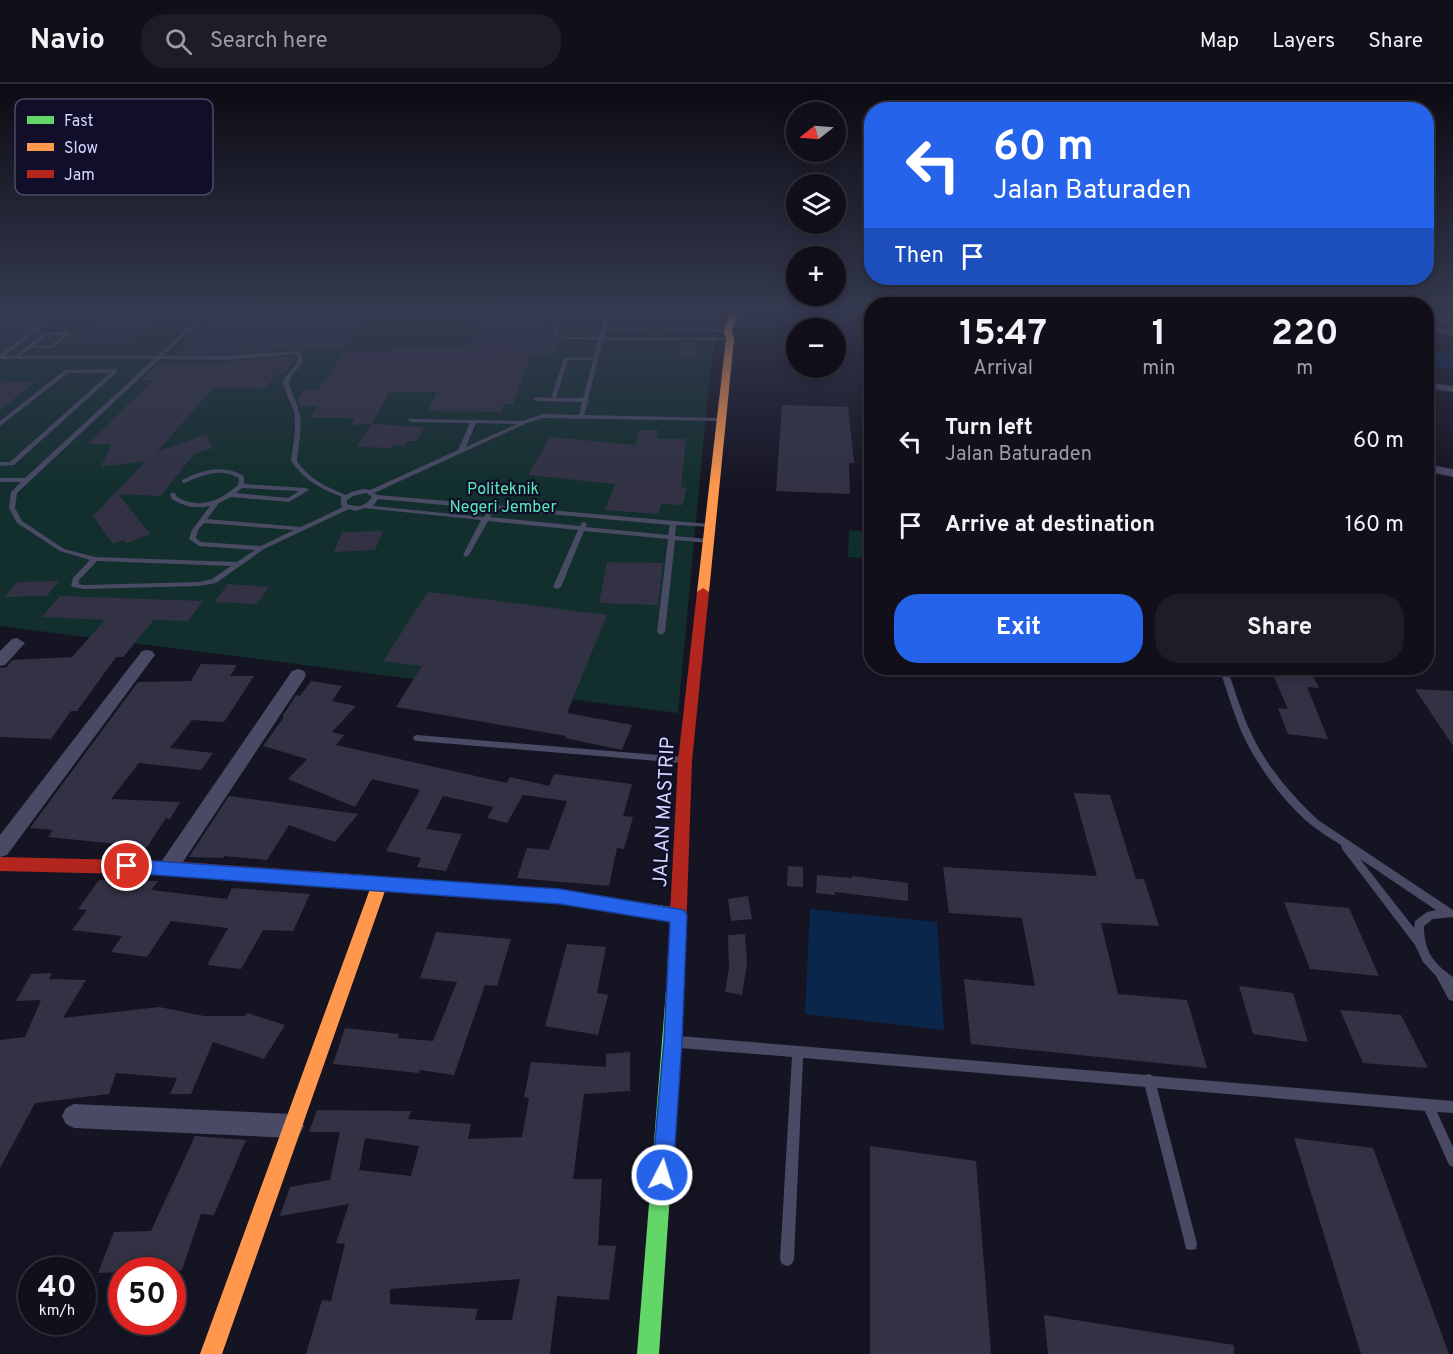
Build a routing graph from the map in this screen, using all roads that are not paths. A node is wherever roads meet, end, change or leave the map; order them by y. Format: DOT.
graph roads {
  1 [pos="146,369"];
  2 [pos="294,369"];
  3 [pos="563,369"];
  4 [pos="593,369"];
  5 [pos="725,369"];
  6 [pos="1434,386"];
  7 [pos="1453,389"];
  8 [pos="536,399"];
  9 [pos="553,399"];
  10 [pos="586,400"];
  11 [pos="581,417"];
  12 [pos="411,420"];
  13 [pos="720,420"];
  14 [pos="474,421"];
  15 [pos="525,422"];
  16 [pos="0,424"];
  17 [pos="461,451"];
  18 [pos="0,464"];
  19 [pos="12,464"];
  20 [pos="1434,469"];
  21 [pos="1453,473"];
  22 [pos="0,480"];
  23 [pos="15,480"];
  24 [pos="27,480"];
  25 [pos="184,481"];
  26 [pos="241,486"];
  27 [pos="324,489"];
  28 [pos="306,490"];
  29 [pos="173,494"];
  30 [pos="232,495"];
  31 [pos="373,495"];
  32 [pos="347,496"];
  33 [pos="216,502"];
  34 [pos="366,507"];
  35 [pos="492,507"];
  36 [pos="346,508"];
  37 [pos="587,516"];
  38 [pos="486,519"];
  39 [pos="203,521"];
  40 [pos="673,524"];
  41 [pos="710,526"];
  42 [pos="582,527"];
  43 [pos="301,529"];
  44 [pos="670,537"];
  45 [pos="708,541"];
  46 [pos="262,548"];
  47 [pos="466,555"];
  48 [pos="95,560"];
  49 [pos="237,564"];
  50 [pos="558,587"];
  51 [pos="661,632"];
  52 [pos="17,643"];
  53 [pos="147,655"];
  54 [pos="0,661"];
  55 [pos="298,675"];
  56 [pos="1225,675"];
  57 [pos="417,738"];
  58 [pos="685,761"];
  59 [pos="1341,840"];
  60 [pos="0,849"];
  61 [pos="0,864"];
  62 [pos="168,868"];
  63 [pos="380,883"];
  64 [pos="1452,914"];
  65 [pos="678,915"];
  66 [pos="1418,941"];
  67 [pos="1438,972"];
  68 [pos="1453,983"];
  69 [pos="1453,996"];
  70 [pos="673,1041"];
  71 [pos="798,1053"];
  72 [pos="1149,1080"];
  73 [pos="1429,1106"];
  74 [pos="1453,1107"];
  75 [pos="74,1116"];
  76 [pos="292,1126"];
  77 [pos="1453,1161"];
  78 [pos="1191,1244"];
  79 [pos="787,1259"];
  80 [pos="211,1354"];
  81 [pos="648,1354"];
  1 -- 24 [label="lane"];
  2 -- 27 [label="lane"];
  3 -- 9 [label="lane"];
  4 -- 10 [label="lane"];
  5 -- 13 [label="main road, JALAN MASTRIP"];
  6 -- 7 [label="street"];
  8 -- 9 [label="lane"];
  9 -- 10 [label="lane"];
  10 -- 11 [label="lane"];
  11 -- 13 [label="lane"];
  11 -- 15 [label="lane"];
  12 -- 14 [label="lane"];
  13 -- 41 [label="main road, JALAN MASTRIP"];
  14 -- 15 [label="lane"];
  14 -- 17 [label="lane"];
  15 -- 17 [label="lane"];
  16 -- 19 [label="lane"];
  17 -- 31 [label="lane"];
  18 -- 19 [label="lane"];
  19 -- 23 [label="lane"];
  20 -- 21 [label="street"];
  22 -- 23 [label="lane"];
  23 -- 24 [label="lane"];
  24 -- 48 [label="lane"];
  25 -- 26 [label="lane"];
  26 -- 28 [label="lane"];
  26 -- 30 [label="lane"];
  27 -- 28 [label="lane"];
  27 -- 32 [label="lane"];
  28 -- 30 [label="lane"];
  29 -- 33 [label="lane"];
  30 -- 33 [label="lane"];
  31 -- 32 [label="lane"];
  31 -- 34 [label="lane"];
  31 -- 35 [label="lane"];
  32 -- 36 [label="lane"];
  33 -- 39 [label="lane"];
  34 -- 36 [label="lane"];
  34 -- 38 [label="lane"];
  35 -- 37 [label="lane"];
  35 -- 38 [label="lane"];
  36 -- 43 [label="lane"];
  37 -- 40 [label="lane"];
  37 -- 42 [label="lane"];
  38 -- 42 [label="lane"];
  38 -- 47 [label="lane"];
  39 -- 43 [label="lane"];
  39 -- 46 [label="lane"];
  40 -- 41 [label="lane"];
  40 -- 44 [label="lane"];
  41 -- 45 [label="main road, JALAN MASTRIP"];
  42 -- 44 [label="lane"];
  42 -- 50 [label="lane"];
  43 -- 46 [label="lane"];
  44 -- 45 [label="lane"];
  44 -- 51 [label="lane"];
  45 -- 58 [label="main road, JALAN MASTRIP"];
  46 -- 49 [label="lane"];
  48 -- 49 [label="lane"];
  48 -- 49 [label="lane"];
  52 -- 54 [label="street"];
  53 -- 60 [label="street"];
  55 -- 62 [label="street"];
  56 -- 59 [label="lane"];
  57 -- 58 [label="lane"];
  58 -- 65 [label="main road, JALAN MASTRIP"];
  59 -- 64 [label="lane"];
  59 -- 66 [label="lane"];
  61 -- 62 [label="main road"];
  62 -- 63 [label="main road"];
  63 -- 65 [label="main road"];
  63 -- 76 [label="main road"];
  64 -- 66 [label="lane"];
  65 -- 70 [label="main road, JALAN MASTRIP"];
  66 -- 67 [label="lane"];
  67 -- 68 [label="lane"];
  67 -- 69 [label="lane"];
  70 -- 71 [label="lane"];
  70 -- 81 [label="main road, JALAN MASTRIP"];
  71 -- 72 [label="lane"];
  71 -- 79 [label="lane"];
  72 -- 73 [label="lane"];
  72 -- 78 [label="lane"];
  73 -- 74 [label="lane"];
  73 -- 77 [label="lane"];
  75 -- 76 [label="street"];
  76 -- 80 [label="main road"];
}
